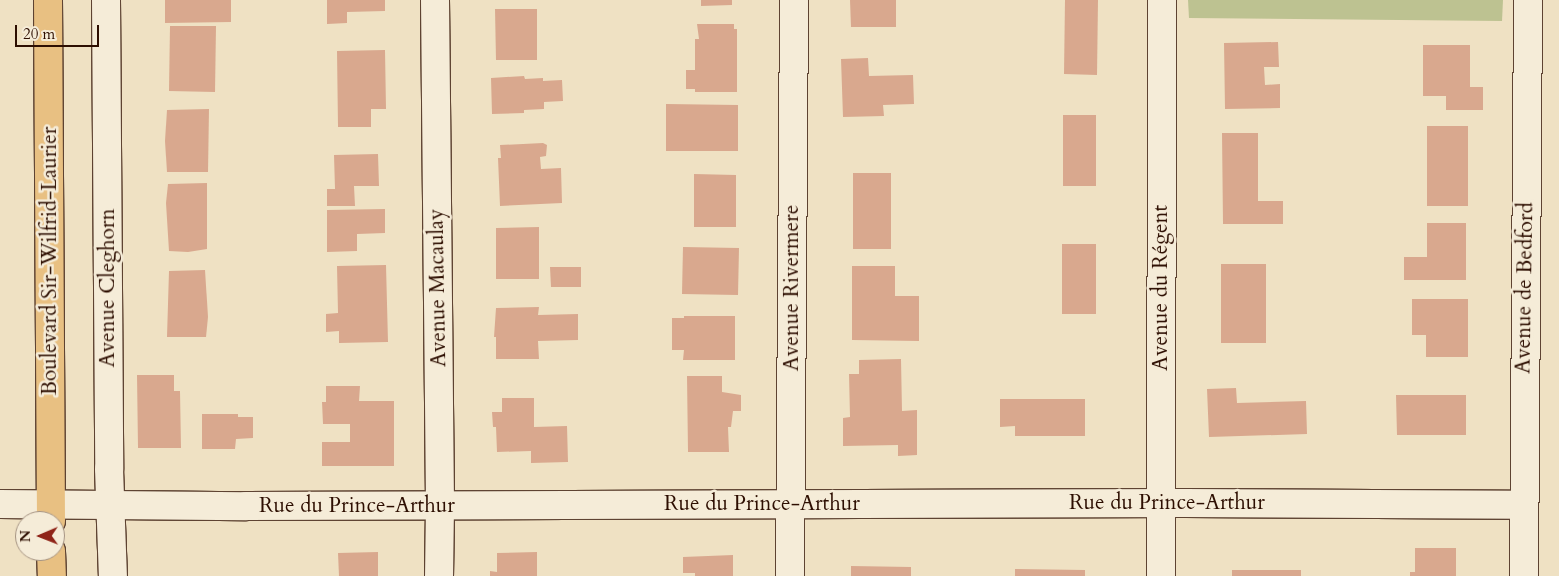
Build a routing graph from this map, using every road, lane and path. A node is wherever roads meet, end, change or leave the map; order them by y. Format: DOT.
graph roads {
  1 [pos="48,0"];
  2 [pos="106,0"];
  3 [pos="435,0"];
  4 [pos="794,0"];
  5 [pos="1162,0"];
  6 [pos="1528,0"];
  7 [pos="111,503"];
  8 [pos="1161,503"];
  9 [pos="0,504"];
  10 [pos="790,504"];
  11 [pos="1523,505"];
  12 [pos="440,506"];
  13 [pos="45,511"];
  14 [pos="51,511"];
  15 [pos="58,511"];
  16 [pos="51,561"];
  17 [pos="52,576"];
  18 [pos="113,576"];
  19 [pos="439,576"];
  20 [pos="790,576"];
  21 [pos="1161,576"];
  22 [pos="1524,576"];
  1 -- 14 [label="main road, Boulevard Sir-Wilfrid-Laurier"];
  2 -- 7 [label="street, Avenue Cleghorn"];
  3 -- 12 [label="street, Avenue Macaulay"];
  4 -- 10 [label="street, Avenue Rivermere"];
  5 -- 8 [label="street, Avenue du Régent"];
  6 -- 11 [label="street, Avenue de Bedford"];
  7 -- 12 [label="street, Rue du Prince-Arthur"];
  7 -- 15 [label="street, Rue du Prince-Arthur"];
  7 -- 18 [label="street, Avenue Cleghorn"];
  8 -- 10 [label="street, Rue du Prince-Arthur"];
  8 -- 11 [label="street, Rue du Prince-Arthur"];
  8 -- 21 [label="street, Avenue du Régent"];
  9 -- 13 [label="street, Rue du Prince-Arthur"];
  10 -- 12 [label="street, Rue du Prince-Arthur"];
  10 -- 20 [label="street, Avenue Rivermere"];
  11 -- 22 [label="street, Avenue de Bedford"];
  12 -- 19 [label="street, Avenue Macaulay"];
  16 -- 17 [label="main road"];
}
